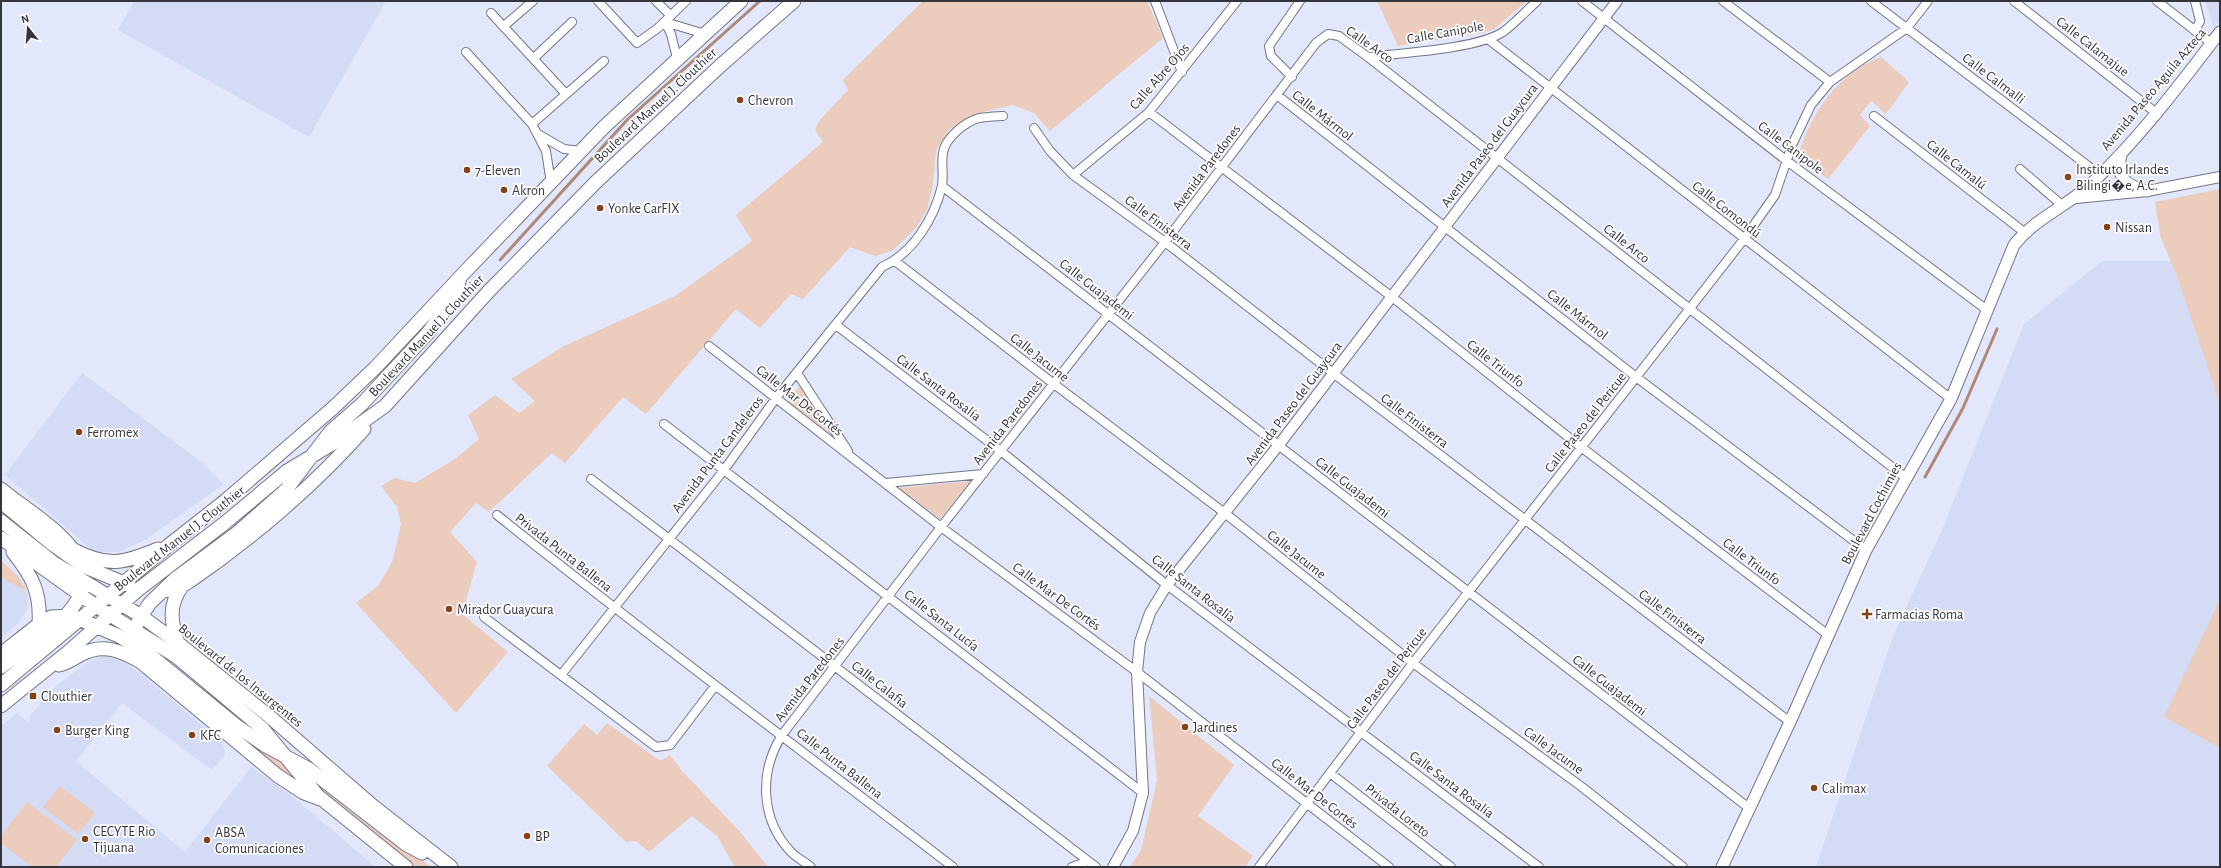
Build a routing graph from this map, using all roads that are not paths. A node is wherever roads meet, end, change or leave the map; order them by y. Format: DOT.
graph roads {
  1 [pos="533,1"];
  2 [pos="598,1"];
  3 [pos="656,1"];
  4 [pos="686,1"];
  5 [pos="741,1"];
  6 [pos="794,1"];
  7 [pos="1155,1"];
  8 [pos="1237,1"];
  9 [pos="1300,1"];
  10 [pos="1537,1"];
  11 [pos="1582,1"];
  12 [pos="1617,1"];
  13 [pos="1723,1"];
  14 [pos="1871,1"];
  15 [pos="1928,1"];
  16 [pos="2014,1"];
  17 [pos="2157,1"];
  18 [pos="2195,1"];
  19 [pos="491,13"];
  20 [pos="671,16"];
  21 [pos="1604,18"];
  22 [pos="572,22"];
  23 [pos="664,22"];
  24 [pos="504,26"];
  25 [pos="1907,28"];
  26 [pos="2195,31"];
  27 [pos="2220,32"];
  28 [pos="704,34"];
  29 [pos="1328,34"];
  30 [pos="1488,39"];
  31 [pos="2211,43"];
  32 [pos="466,52"];
  33 [pos="1368,57"];
  34 [pos="534,58"];
  35 [pos="677,58"];
  36 [pos="604,61"];
  37 [pos="1182,72"];
  38 [pos="1292,77"];
  39 [pos="1830,82"];
  40 [pos="1551,88"];
  41 [pos="566,94"];
  42 [pos="1277,95"];
  43 [pos="1149,112"];
  44 [pos="2156,112"];
  45 [pos="1004,116"];
  46 [pos="1874,116"];
  47 [pos="532,124"];
  48 [pos="1034,128"];
  49 [pos="537,134"];
  50 [pos="581,152"];
  51 [pos="2121,154"];
  52 [pos="1497,159"];
  53 [pos="1787,161"];
  54 [pos="1221,168"];
  55 [pos="2020,169"];
  56 [pos="1074,175"];
  57 [pos="2100,175"];
  58 [pos="2220,177"];
  59 [pos="551,183"];
  60 [pos="942,186"];
  61 [pos="2147,191"];
  62 [pos="2076,198"];
  63 [pos="2063,206"];
  64 [pos="1445,227"];
  65 [pos="2024,232"];
  66 [pos="1744,239"];
  67 [pos="1165,242"];
  68 [pos="896,261"];
  69 [pos="462,275"];
  70 [pos="1392,297"];
  71 [pos="1690,308"];
  72 [pos="1987,310"];
  73 [pos="1108,314"];
  74 [pos="836,325"];
  75 [pos="709,346"];
  76 [pos="797,372"];
  77 [pos="1333,373"];
  78 [pos="1636,377"];
  79 [pos="1054,384"];
  80 [pos="776,398"];
  81 [pos="1951,399"];
  82 [pos="384,406"];
  83 [pos="664,424"];
  84 [pos="1278,446"];
  85 [pos="1581,447"];
  86 [pos="1002,452"];
  87 [pos="312,456"];
  88 [pos="852,457"];
  89 [pos="724,470"];
  90 [pos="983,474"];
  91 [pos="1906,478"];
  92 [pos="591,479"];
  93 [pos="886,484"];
  94 [pos="1,489"];
  95 [pos="1,502"];
  96 [pos="1226,514"];
  97 [pos="497,515"];
  98 [pos="1525,519"];
  99 [pos="1,521"];
  100 [pos="941,527"];
  101 [pos="2,539"];
  102 [pos="668,539"];
  103 [pos="169,544"];
  104 [pos="74,550"];
  105 [pos="1866,550"];
  106 [pos="83,566"];
  107 [pos="123,583"];
  108 [pos="1167,585"];
  109 [pos="182,586"];
  110 [pos="83,589"];
  111 [pos="139,589"];
  112 [pos="159,592"];
  113 [pos="1468,592"];
  114 [pos="108,596"];
  115 [pos="889,596"];
  116 [pos="122,604"];
  117 [pos="96,606"];
  118 [pos="615,609"];
  119 [pos="111,614"];
  120 [pos="66,615"];
  121 [pos="141,616"];
  122 [pos="484,617"];
  123 [pos="82,619"];
  124 [pos="39,624"];
  125 [pos="97,626"];
  126 [pos="135,628"];
  127 [pos="1827,634"];
  128 [pos="132,643"];
  129 [pos="178,643"];
  130 [pos="1,654"];
  131 [pos="142,663"];
  132 [pos="1413,663"];
  133 [pos="836,666"];
  134 [pos="1,667"];
  135 [pos="50,667"];
  136 [pos="1137,672"];
  137 [pos="561,675"];
  138 [pos="1,685"];
  139 [pos="715,686"];
  140 [pos="1,706"];
  141 [pos="1790,722"];
  142 [pos="1362,731"];
  143 [pos="782,735"];
  144 [pos="284,755"];
  145 [pos="1330,773"];
  146 [pos="1143,793"];
  147 [pos="322,800"];
  148 [pos="1307,803"];
  149 [pos="1749,808"];
  150 [pos="439,858"];
  151 [pos="1088,861"];
  152 [pos="406,867"];
  153 [pos="451,867"];
  154 [pos="811,867"];
  155 [pos="953,867"];
  156 [pos="1072,867"];
  157 [pos="1096,867"];
  158 [pos="1113,867"];
  159 [pos="1259,867"];
  160 [pos="1389,867"];
  161 [pos="1451,867"];
  162 [pos="1539,867"];
  163 [pos="1683,867"];
  164 [pos="1722,867"];
  1 -- 24 [label="street"];
  2 -- 23 [label="street"];
  3 -- 20 [label="street"];
  4 -- 20 [label="street"];
  5 -- 28 [label="main road, Boulevard Manuel J. Clouthier"];
  6 -- 82 [label="main road, Boulevard Manuel J. Clouthier"];
  7 -- 37 [label="street"];
  8 -- 37 [label="street, Calle Abre Ojos"];
  9 -- 38 [label="street"];
  10 -- 30 [label="street, Calle Canipole"];
  11 -- 21 [label="street, Calle Canipole"];
  12 -- 21 [label="street, Avenida Paseo del Guaycura"];
  13 -- 39 [label="street"];
  14 -- 25 [label="street, Calle Calmalli"];
  15 -- 25 [label="street, Calle Paseo del Pericue"];
  16 -- 44 [label="street, Calle Calamajue"];
  17 -- 26 [label="street"];
  18 -- 26 [label="street"];
  19 -- 24 [label="street"];
  20 -- 23 [label="street"];
  21 -- 40 [label="street, Avenida Paseo del Guaycura"];
  21 -- 53 [label="street, Calle Canipole"];
  22 -- 34 [label="street"];
  23 -- 28 [label="street"];
  23 -- 35 [label="street"];
  24 -- 34 [label="street"];
  25 -- 39 [label="street, Calle Paseo del Pericue"];
  25 -- 57 [label="street, Calle Calmalli"];
  26 -- 31 [label="street"];
  27 -- 31 [label="main road, Avenida Paseo Aguila Azteca"];
  28 -- 35 [label="main road, Boulevard Manuel J. Clouthier"];
  29 -- 33 [label="street, Calle Arco"];
  29 -- 38 [label="street, Avenida Paredones"];
  30 -- 33 [label="street, Calle Canipole"];
  30 -- 40 [label="street, Calle Comondú"];
  31 -- 44 [label="main road, Avenida Paseo Aguila Azteca"];
  32 -- 47 [label="street"];
  33 -- 52 [label="street, Calle Arco"];
  34 -- 41 [label="street"];
  35 -- 50 [label="main road, Boulevard Manuel J. Clouthier"];
  36 -- 41 [label="street"];
  37 -- 43 [label="street, Calle Abre Ojos"];
  38 -- 42 [label="street, Avenida Paredones"];
  39 -- 53 [label="street, Calle Paseo del Pericue"];
  40 -- 52 [label="street, Avenida Paseo del Guaycura"];
  40 -- 66 [label="street, Calle Comondú"];
  41 -- 47 [label="street"];
  42 -- 54 [label="street, Avenida Paredones"];
  42 -- 64 [label="street, Calle Mármol"];
  43 -- 54 [label="street, Calle Triunfo"];
  43 -- 56 [label="street, Calle Abre Ojos"];
  44 -- 51 [label="main road, Avenida Paseo Aguila Azteca"];
  45 -- 60 [label="street, Avenida Punta Candeleros"];
  46 -- 65 [label="street, Calle Camalú"];
  47 -- 49 [label="street"];
  48 -- 56 [label="street, Calle Finisterra"];
  49 -- 50 [label="street"];
  49 -- 59 [label="street"];
  50 -- 59 [label="main road, Boulevard Manuel J. Clouthier"];
  51 -- 57 [label="main road, Avenida Paseo Aguila Azteca"];
  51 -- 61 [label="main road"];
  52 -- 64 [label="street, Avenida Paseo del Guaycura"];
  52 -- 71 [label="street, Calle Arco"];
  53 -- 66 [label="street, Calle Paseo del Pericue"];
  53 -- 72 [label="street, Calle Canipole"];
  54 -- 67 [label="street, Avenida Paredones"];
  54 -- 70 [label="street, Calle Triunfo"];
  55 -- 63 [label="street"];
  56 -- 67 [label="street, Calle Finisterra"];
  57 -- 62 [label="main road, Avenida Paseo Aguila Azteca"];
  58 -- 61 [label="street"];
  59 -- 69 [label="main road, Boulevard Manuel J. Clouthier"];
  60 -- 68 [label="street, Avenida Punta Candeleros"];
  60 -- 73 [label="street, Calle Guajademi"];
  61 -- 62 [label="street"];
  62 -- 63 [label="main road, Boulevard Cochimies"];
  63 -- 65 [label="main road, Boulevard Cochimies"];
  64 -- 70 [label="street, Avenida Paseo del Guaycura"];
  64 -- 78 [label="street, Calle Mármol"];
  65 -- 72 [label="main road, Boulevard Cochimies"];
  66 -- 71 [label="street, Calle Paseo del Pericue"];
  66 -- 81 [label="street, Calle Comondú"];
  67 -- 73 [label="street, Avenida Paredones"];
  67 -- 77 [label="street, Calle Finisterra"];
  68 -- 74 [label="street, Avenida Punta Candeleros"];
  68 -- 79 [label="street, Calle Jacume"];
  69 -- 87 [label="main road"];
  69 -- 103 [label="main road, Boulevard Manuel J. Clouthier"];
  70 -- 77 [label="street, Avenida Paseo del Guaycura"];
  70 -- 85 [label="street, Calle Triunfo"];
  71 -- 78 [label="street, Calle Paseo del Pericue"];
  71 -- 91 [label="street, Calle Arco"];
  72 -- 81 [label="main road, Boulevard Cochimies"];
  73 -- 79 [label="street, Avenida Paredones"];
  73 -- 84 [label="street, Calle Guajademi"];
  74 -- 76 [label="street, Avenida Punta Candeleros"];
  74 -- 86 [label="street, Calle Santa Rosalía"];
  75 -- 80 [label="street, Calle Mar De Cortés"];
  76 -- 80 [label="street, Avenida Punta Candeleros"];
  76 -- 88 [label="street"];
  77 -- 84 [label="street, Avenida Paseo del Guaycura"];
  77 -- 98 [label="street, Calle Finisterra"];
  78 -- 85 [label="street, Calle Paseo del Pericue"];
  78 -- 105 [label="street, Calle Mármol"];
  79 -- 86 [label="street, Avenida Paredones"];
  79 -- 96 [label="street, Calle Jacume"];
  80 -- 88 [label="street, Calle Mar De Cortés"];
  80 -- 89 [label="street, Avenida Punta Candeleros"];
  81 -- 91 [label="main road, Boulevard Cochimies"];
  82 -- 87 [label="main road, Boulevard Manuel J. Clouthier"];
  82 -- 109 [label="main road"];
  83 -- 89 [label="street, Calle Santa Lucía"];
  84 -- 96 [label="street, Avenida Paseo del Guaycura"];
  84 -- 113 [label="street, Calle Guajademi"];
  85 -- 98 [label="street, Calle Paseo del Pericue"];
  85 -- 127 [label="street, Calle Triunfo"];
  86 -- 90 [label="street, Avenida Paredones"];
  86 -- 108 [label="street, Calle Santa Rosalía"];
  87 -- 111 [label="main road, Boulevard Manuel J. Clouthier"];
  87 -- 112 [label="main road"];
  88 -- 93 [label="street, Calle Mar De Cortés"];
  89 -- 102 [label="street, Avenida Punta Candeleros"];
  89 -- 115 [label="street, Calle Santa Lucía"];
  90 -- 93 [label="street"];
  90 -- 100 [label="street, Avenida Paredones"];
  91 -- 105 [label="main road, Boulevard Cochimies"];
  92 -- 102 [label="street, Calle Calafia"];
  93 -- 100 [label="street, Calle Mar De Cortés"];
  94 -- 104 [label="main road"];
  95 -- 106 [label="main road"];
  96 -- 108 [label="street, Avenida Paseo del Guaycura"];
  96 -- 132 [label="street, Calle Jacume"];
  97 -- 118 [label="street, Privada Punta Ballena"];
  98 -- 113 [label="street, Calle Paseo del Pericue"];
  98 -- 141 [label="street, Calle Finisterra"];
  99 -- 110 [label="main road, Boulevard de los Insurgentes"];
  100 -- 115 [label="street, Avenida Paredones"];
  100 -- 136 [label="street, Calle Mar De Cortés"];
  101 -- 110 [label="main road, Boulevard de los Insurgentes"];
  101 -- 124 [label="main road"];
  102 -- 118 [label="street, Avenida Punta Candeleros"];
  102 -- 133 [label="street, Calle Calafia"];
  103 -- 104 [label="main road"];
  103 -- 107 [label="main road, Boulevard Manuel J. Clouthier"];
  104 -- 106 [label="main road"];
  105 -- 127 [label="main road, Boulevard Cochimies"];
  106 -- 107 [label="main road"];
  106 -- 110 [label="main road"];
  107 -- 111 [label="main road"];
  107 -- 114 [label="main road, Boulevard Manuel J. Clouthier"];
  108 -- 136 [label="street, Avenida Paseo del Guaycura"];
  108 -- 142 [label="street, Calle Santa Rosalía"];
  109 -- 112 [label="main road"];
  109 -- 129 [label="main road"];
  110 -- 114 [label="main road, Boulevard de los Insurgentes"];
  110 -- 117 [label="main road, Boulevard de los Insurgentes"];
  110 -- 120 [label="main road"];
  111 -- 112 [label="main road"];
  111 -- 116 [label="main road, Boulevard Manuel J. Clouthier"];
  112 -- 121 [label="main road"];
  113 -- 132 [label="street, Calle Paseo del Pericue"];
  113 -- 149 [label="street, Calle Guajademi"];
  114 -- 116 [label="main road, Boulevard de los Insurgentes"];
  114 -- 117 [label="main road, Boulevard Manuel J. Clouthier"];
  115 -- 133 [label="street, Avenida Paredones"];
  115 -- 146 [label="street, Calle Santa Lucía"];
  116 -- 119 [label="main road, Boulevard Manuel J. Clouthier"];
  116 -- 121 [label="main road, Boulevard de los Insurgentes"];
  117 -- 119 [label="main road, Boulevard de los Insurgentes"];
  117 -- 123 [label="main road, Boulevard Manuel J. Clouthier"];
  118 -- 137 [label="street, Avenida Punta Candeleros"];
  118 -- 139 [label="street, Calle Punta Ballena"];
  119 -- 125 [label="main road, Boulevard Manuel J. Clouthier"];
  119 -- 126 [label="main road, Boulevard de los Insurgentes"];
  120 -- 123 [label="main road"];
  120 -- 124 [label="main road"];
  120 -- 134 [label="main road"];
  121 -- 126 [label="main road"];
  121 -- 129 [label="main road, Boulevard de los Insurgentes"];
  122 -- 137 [label="street"];
  123 -- 125 [label="main road"];
  123 -- 138 [label="main road, Boulevard Manuel J. Clouthier"];
  124 -- 130 [label="main road"];
  125 -- 128 [label="main road"];
  125 -- 135 [label="main road, Boulevard Manuel J. Clouthier"];
  126 -- 128 [label="main road"];
  126 -- 144 [label="main road, Boulevard de los Insurgentes"];
  127 -- 141 [label="main road, Boulevard Cochimies"];
  128 -- 131 [label="main road"];
  128 -- 144 [label="main road"];
  129 -- 150 [label="main road, Boulevard de los Insurgentes"];
  131 -- 135 [label="main road"];
  131 -- 147 [label="main road"];
  132 -- 142 [label="street, Calle Paseo del Pericue"];
  132 -- 163 [label="street, Calle Jacume"];
  133 -- 143 [label="street, Avenida Paredones"];
  133 -- 151 [label="street, Calle Calafia"];
  135 -- 140 [label="main road, Boulevard Manuel J. Clouthier"];
  136 -- 146 [label="street, Avenida Paseo del Guaycura"];
  136 -- 148 [label="street, Calle Mar De Cortés"];
  137 -- 139 [label="street"];
  139 -- 143 [label="street, Calle Punta Ballena"];
  141 -- 149 [label="main road, Boulevard Cochimies"];
  142 -- 145 [label="street, Calle Paseo del Pericue"];
  142 -- 162 [label="street, Calle Santa Rosalía"];
  143 -- 154 [label="street, Avenida Paredones"];
  143 -- 155 [label="street, Calle Punta Ballena"];
  144 -- 147 [label="main road, Boulevard de los Insurgentes"];
  144 -- 150 [label="main road"];
  145 -- 148 [label="street, Calle Paseo del Pericue"];
  145 -- 161 [label="street, Privada Loreto"];
  146 -- 158 [label="street, Avenida Paseo del Guaycura"];
  147 -- 152 [label="main road, Boulevard de los Insurgentes"];
  148 -- 159 [label="street, Calle Paseo del Pericue"];
  148 -- 160 [label="street, Calle Mar De Cortés"];
  149 -- 164 [label="main road, Boulevard Cochimies"];
  150 -- 153 [label="main road, Boulevard de los Insurgentes"];
  151 -- 156 [label="street"];
  151 -- 157 [label="street, Calle Calafia"];
}
